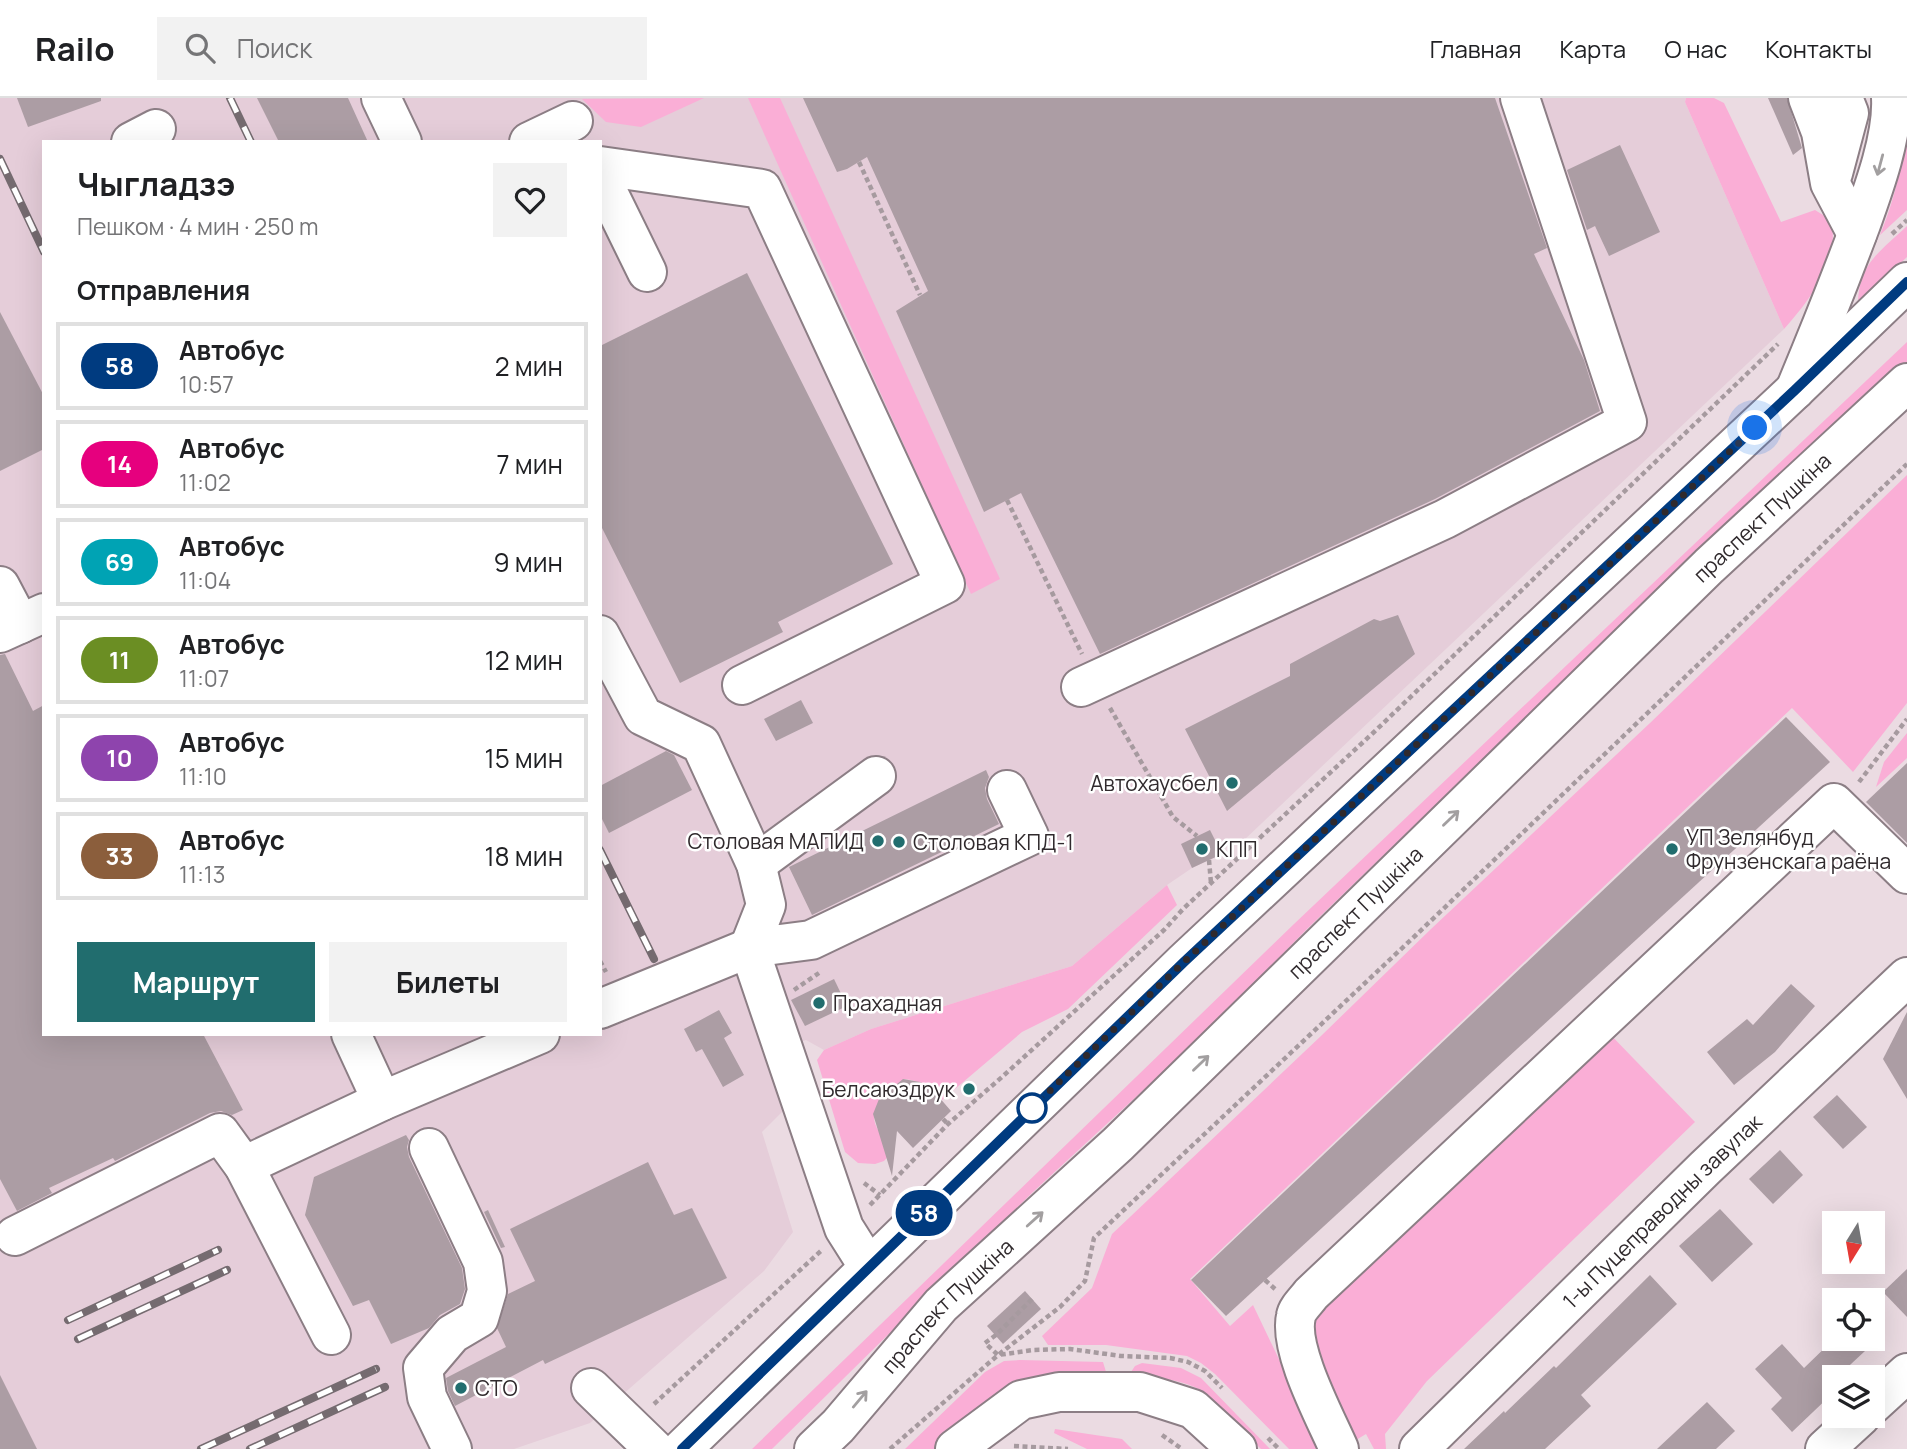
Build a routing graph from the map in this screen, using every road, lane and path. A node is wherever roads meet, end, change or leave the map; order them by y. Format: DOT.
graph roads {
  1 [pos="381,98"];
  2 [pos="1520,98"];
  3 [pos="1784,98"];
  4 [pos="1808,98"];
  5 [pos="1843,98"];
  6 [pos="1891,98"];
  7 [pos="573,120"];
  8 [pos="401,140"];
  9 [pos="532,140"];
  10 [pos="859,162"];
  11 [pos="602,166"];
  12 [pos="602,180"];
  13 [pos="1830,183"];
  14 [pos="1907,220"];
  15 [pos="1873,236"];
  16 [pos="647,272"];
  17 [pos="1907,282"];
  18 [pos="920,295"];
  19 [pos="1782,341"];
  20 [pos="1907,383"];
  21 [pos="1795,390"];
  22 [pos="1907,464"];
  23 [pos="0,586"];
  24 [pos="21,624"];
  25 [pos="602,639"];
  26 [pos="742,685"];
  27 [pos="1080,687"];
  28 [pos="1907,719"];
  29 [pos="876,776"];
  30 [pos="1853,789"];
  31 [pos="1007,790"];
  32 [pos="1209,860"];
  33 [pos="756,864"];
  34 [pos="1907,874"];
  35 [pos="1211,884"];
  36 [pos="811,940"];
  37 [pos="749,948"];
  38 [pos="1907,976"];
  39 [pos="799,996"];
  40 [pos="602,1008"];
  41 [pos="352,1036"];
  42 [pos="535,1036"];
  43 [pos="382,1101"];
  44 [pos="943,1119"];
  45 [pos="948,1124"];
  46 [pos="429,1148"];
  47 [pos="244,1166"];
  48 [pos="844,1228"];
  49 [pos="15,1236"];
  50 [pos="868,1266"];
  51 [pos="1032,1299"];
  52 [pos="331,1335"];
  53 [pos="1070,1349"];
  54 [pos="998,1355"];
  55 [pos="1907,1373"];
  56 [pos="591,1388"];
  57 [pos="1885,1393"];
  58 [pos="1152,1427"];
  59 [pos="1848,1428"];
  60 [pos="642,1438"];
  61 [pos="1022,1440"];
  62 [pos="1010,1448"];
  63 [pos="452,1449"];
  64 [pos="682,1449"];
  65 [pos="814,1449"];
  66 [pos="890,1449"];
  67 [pos="955,1449"];
  68 [pos="1068,1449"];
  69 [pos="1182,1449"];
  70 [pos="1237,1449"];
  71 [pos="1339,1449"];
  72 [pos="1419,1449"];
  73 [pos="1825,1449"];
  1 -- 8 [label="main road"];
  2 -- 27 [label="main road"];
  3 -- 13 [label="main road"];
  4 -- 13 [label="main road"];
  5 -- 13 [label="main road"];
  6 -- 15 [label="main road, one-way"];
  7 -- 9 [label="main road"];
  10 -- 18 [label="path"];
  11 -- 26 [label="main road"];
  12 -- 16 [label="main road"];
  13 -- 15 [label="main road"];
  14 -- 15 [label="path"];
  15 -- 21 [label="main road"];
  17 -- 21 [label="main road"];
  19 -- 35 [label="path"];
  65 -- 20 [label="main road, праспект Пушкіна, one-way"];
  21 -- 50 [label="main road"];
  22 -- 54 [label="path"];
  23 -- 24 [label="main road"];
  25 -- 33 [label="main road"];
  28 -- 30 [label="path"];
  29 -- 33 [label="main road"];
  31 -- 36 [label="main road"];
  32 -- 35 [label="path"];
  33 -- 37 [label="main road"];
  34 -- 71 [label="main road"];
  35 -- 45 [label="path"];
  36 -- 37 [label="main road"];
  36 -- 39 [label="path"];
  37 -- 40 [label="main road"];
  37 -- 48 [label="main road"];
  38 -- 72 [label="main road, 1-ы Пуцеправодны завулак"];
  41 -- 43 [label="main road"];
  42 -- 43 [label="main road"];
  43 -- 47 [label="main road"];
  44 -- 45 [label="path"];
  45 -- 48 [label="path"];
  46 -- 63 [label="main road"];
  47 -- 49 [label="main road"];
  47 -- 52 [label="main road"];
  48 -- 50 [label="main road"];
  48 -- 60 [label="path"];
  50 -- 64 [label="main road"];
  51 -- 54 [label="path"];
  53 -- 54 [label="path"];
  54 -- 66 [label="path"];
  55 -- 57 [label="main road"];
  56 -- 60 [label="main road"];
  58 -- 69 [label="path"];
  59 -- 73 [label="main road"];
  61 -- 62 [label="path"];
  62 -- 68 [label="path"];
  67 -- 70 [label="main road"];
}
